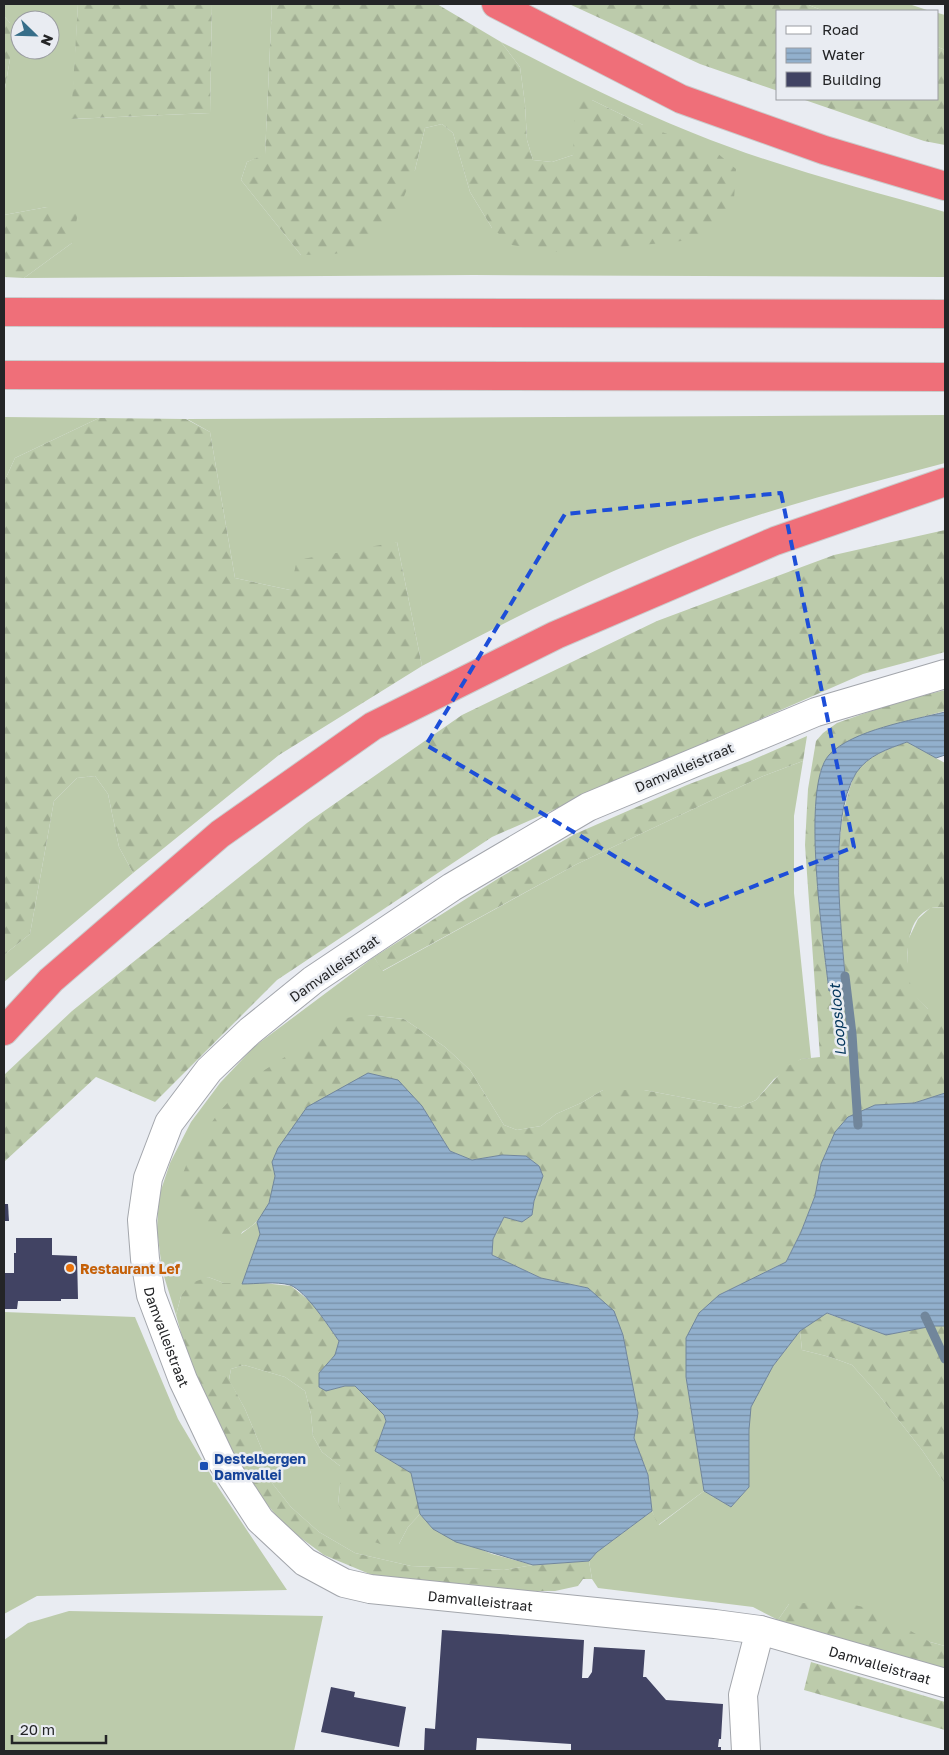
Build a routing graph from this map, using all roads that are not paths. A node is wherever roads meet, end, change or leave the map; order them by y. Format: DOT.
graph roads {
  1 [pos="496,4"];
  2 [pos="945,186"];
  3 [pos="4,312"];
  4 [pos="945,314"];
  5 [pos="4,375"];
  6 [pos="945,377"];
  7 [pos="945,482"];
  8 [pos="945,674"];
  9 [pos="51,980"];
  10 [pos="4,1014"];
  11 [pos="4,1031"];
  12 [pos="760,1630"];
  13 [pos="945,1683"];
  14 [pos="746,1751"];
  1 -- 2 [label="highway"];
  3 -- 4 [label="highway"];
  5 -- 6 [label="highway"];
  7 -- 9 [label="highway"];
  8 -- 12 [label="street, Damvalleistraat"];
  9 -- 10 [label="highway"];
  9 -- 11 [label="highway"];
  12 -- 13 [label="street, Damvalleistraat"];
  12 -- 14 [label="street"];
}
